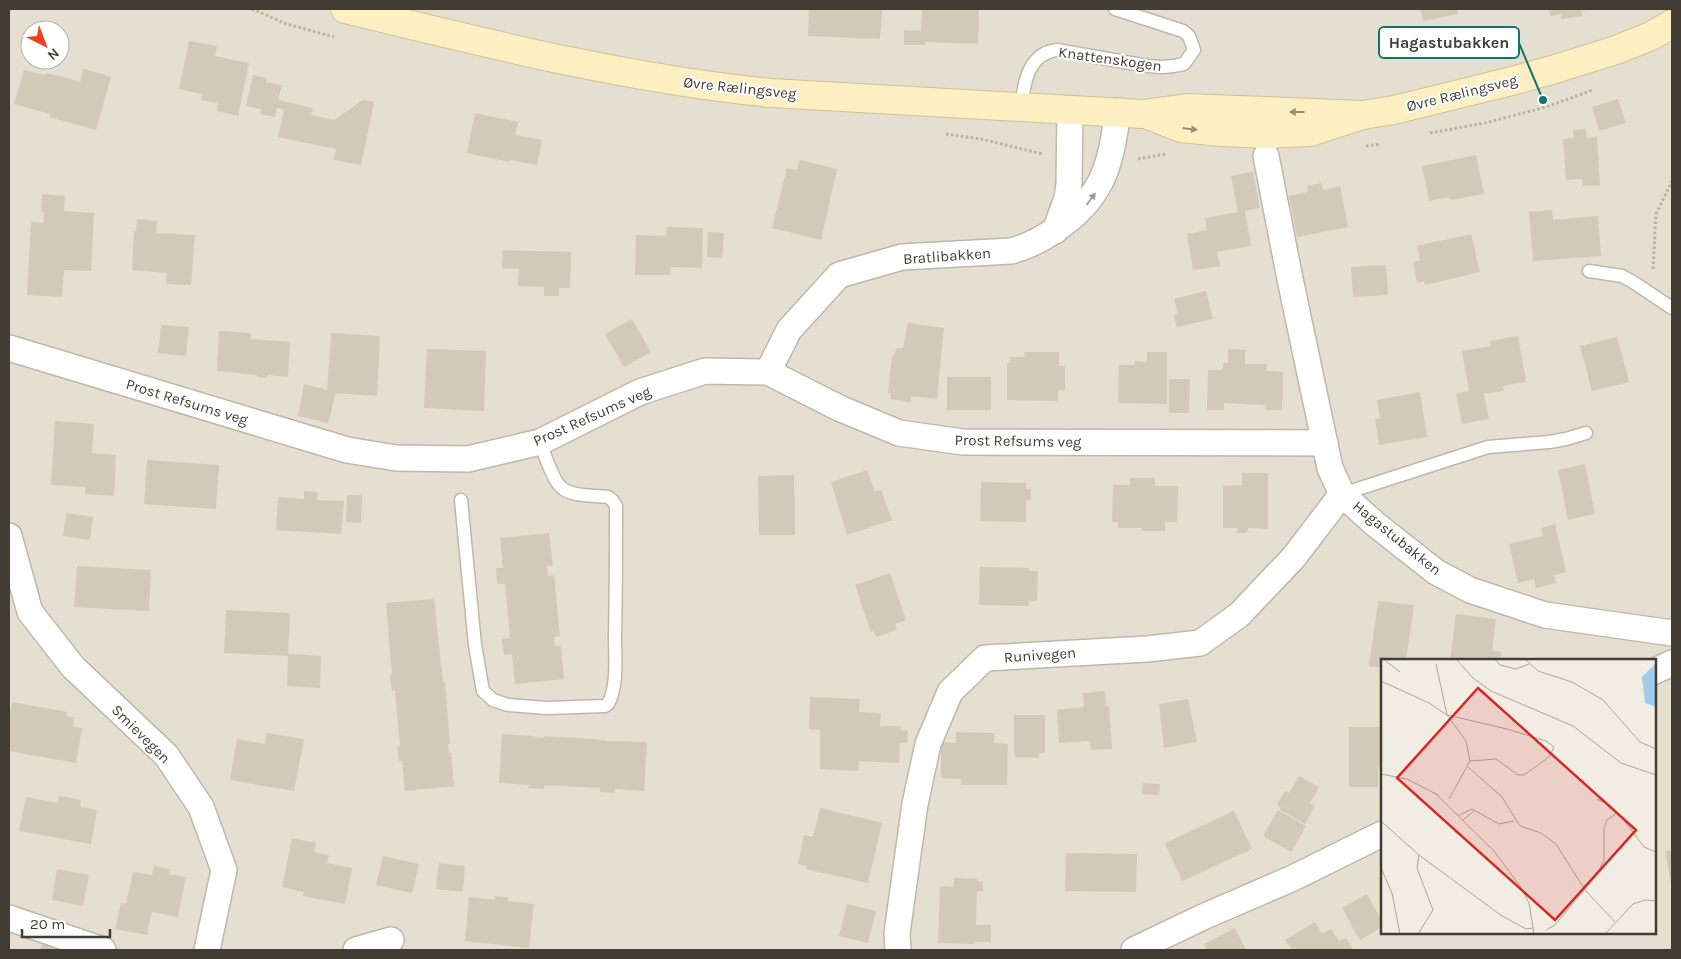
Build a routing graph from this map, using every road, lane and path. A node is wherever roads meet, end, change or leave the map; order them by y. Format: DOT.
graph roads {
  1 [pos="345,9"];
  2 [pos="1115,9"];
  3 [pos="1672,24"];
  4 [pos="1021,106"];
  5 [pos="1070,109"];
  6 [pos="1130,113"];
  7 [pos="1266,156"];
  8 [pos="1672,181"];
  9 [pos="1054,231"];
  10 [pos="1589,271"];
  11 [pos="1652,295"];
  12 [pos="1672,308"];
  13 [pos="9,348"];
  14 [pos="768,372"];
  15 [pos="1586,433"];
  16 [pos="540,442"];
  17 [pos="1325,443"];
  18 [pos="1342,494"];
  19 [pos="460,500"];
  20 [pos="9,536"];
  21 [pos="1672,633"];
  22 [pos="1672,663"];
  23 [pos="1656,671"];
  24 [pos="1381,834"];
  25 [pos="9,918"];
  26 [pos="391,940"];
  27 [pos="104,950"];
  28 [pos="207,950"];
  29 [pos="356,950"];
  30 [pos="898,950"];
  31 [pos="1134,950"];
  1 -- 4 [label="main road, Øvre Rælingsveg"];
  2 -- 4 [label="lane, Knattenskogen"];
  3 -- 6 [label="main road, Øvre Rælingsveg"];
  4 -- 5 [label="main road, Øvre Rælingsveg"];
  5 -- 6 [label="main road, Øvre Rælingsveg"];
  5 -- 9 [label="street"];
  9 -- 6 [label="street, Bratlibakken, one-way"];
  7 -- 17 [label="street, Hagastubakken"];
  8 -- 11 [label="path"];
  9 -- 14 [label="street, Bratlibakken"];
  10 -- 11 [label="lane"];
  11 -- 12 [label="lane"];
  13 -- 16 [label="street, Prost Refsums veg"];
  14 -- 16 [label="street, Prost Refsums veg"];
  14 -- 17 [label="street, Prost Refsums veg"];
  15 -- 18 [label="lane"];
  16 -- 19 [label="lane"];
  17 -- 18 [label="street, Hagastubakken"];
  18 -- 21 [label="street, Hagastubakken"];
  18 -- 30 [label="street, Runivegen"];
  20 -- 28 [label="street, Smievegen"];
  22 -- 23 [label="street"];
  24 -- 31 [label="street"];
  25 -- 27 [label="street"];
  26 -- 29 [label="street"];
}
